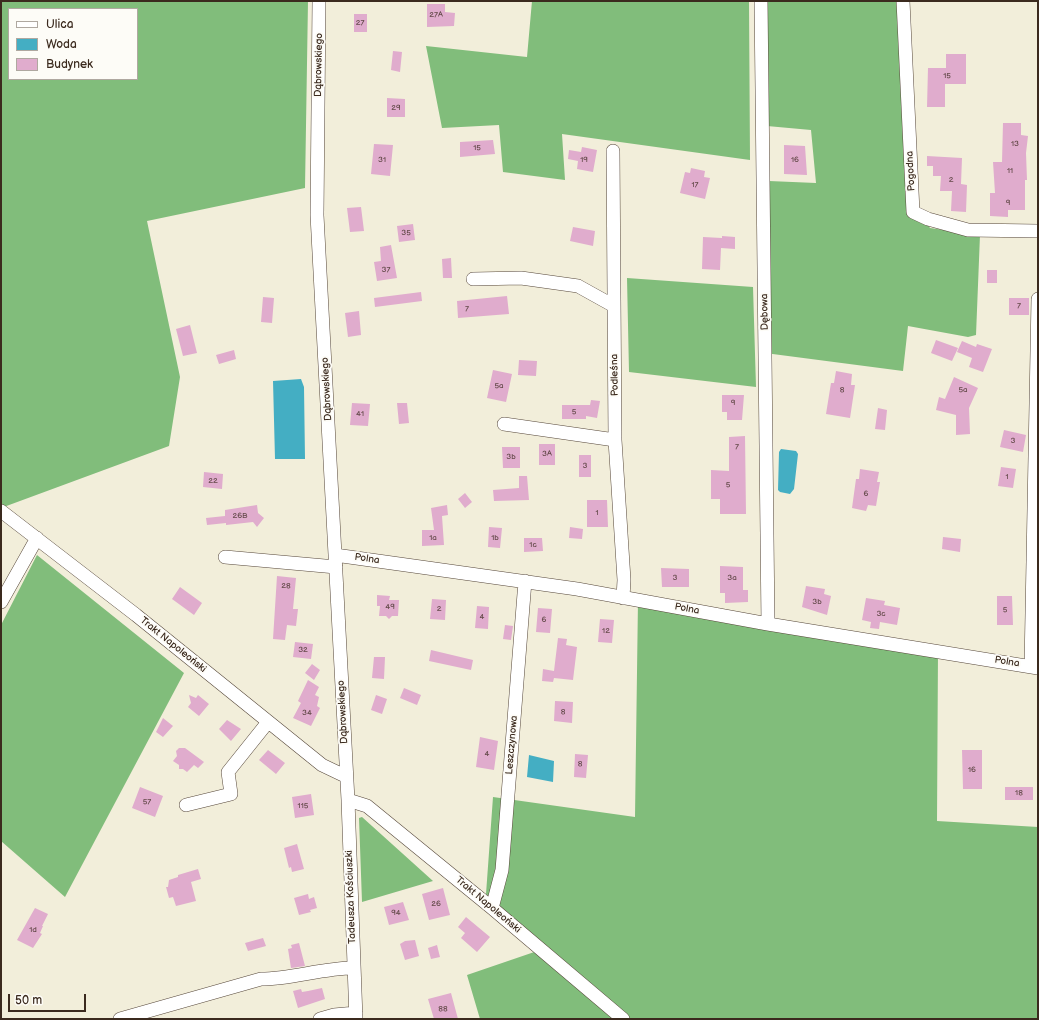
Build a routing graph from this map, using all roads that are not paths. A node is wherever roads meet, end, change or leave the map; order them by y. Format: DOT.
graph roads {
  1 [pos="319,1"];
  2 [pos="761,1"];
  3 [pos="903,1"];
  4 [pos="613,151"];
  5 [pos="1038,231"];
  6 [pos="473,279"];
  7 [pos="1038,299"];
  8 [pos="614,306"];
  9 [pos="504,424"];
  10 [pos="615,440"];
  11 [pos="1,511"];
  12 [pos="37,538"];
  13 [pos="225,557"];
  14 [pos="336,561"];
  15 [pos="526,581"];
  16 [pos="623,598"];
  17 [pos="1,602"];
  18 [pos="768,624"];
  19 [pos="1034,667"];
  20 [pos="268,722"];
  21 [pos="346,776"];
  22 [pos="348,800"];
  23 [pos="186,806"];
  24 [pos="492,908"];
  25 [pos="354,968"];
  26 [pos="356,1016"];
  27 [pos="120,1019"];
  28 [pos="320,1019"];
  29 [pos="623,1019"];
  1 -- 14 [label="street, Dąbrowskiego"];
  2 -- 18 [label="street, Dębowa"];
  3 -- 5 [label="street, Pogodna"];
  4 -- 8 [label="street, Podleśna"];
  6 -- 8 [label="street"];
  7 -- 19 [label="street"];
  8 -- 10 [label="street, Podleśna"];
  9 -- 10 [label="street"];
  10 -- 16 [label="street, Podleśna"];
  11 -- 12 [label="street, Trakt Napoleoński"];
  12 -- 17 [label="street"];
  12 -- 20 [label="street, Trakt Napoleoński"];
  13 -- 14 [label="street, Polna"];
  14 -- 15 [label="street, Polna"];
  14 -- 21 [label="street, Dąbrowskiego"];
  15 -- 16 [label="street, Polna"];
  15 -- 24 [label="street, Leszczynowa"];
  16 -- 18 [label="street, Polna"];
  18 -- 19 [label="street, Polna"];
  20 -- 21 [label="street, Trakt Napoleoński"];
  20 -- 23 [label="street"];
  21 -- 22 [label="street, Tadeusza Kościuszki"];
  22 -- 24 [label="street, Trakt Napoleoński"];
  22 -- 25 [label="street, Tadeusza Kościuszki"];
  24 -- 29 [label="street, Trakt Napoleoński"];
  25 -- 26 [label="street, Tadeusza Kościuszki"];
  25 -- 27 [label="street"];
  26 -- 28 [label="street"];
}
